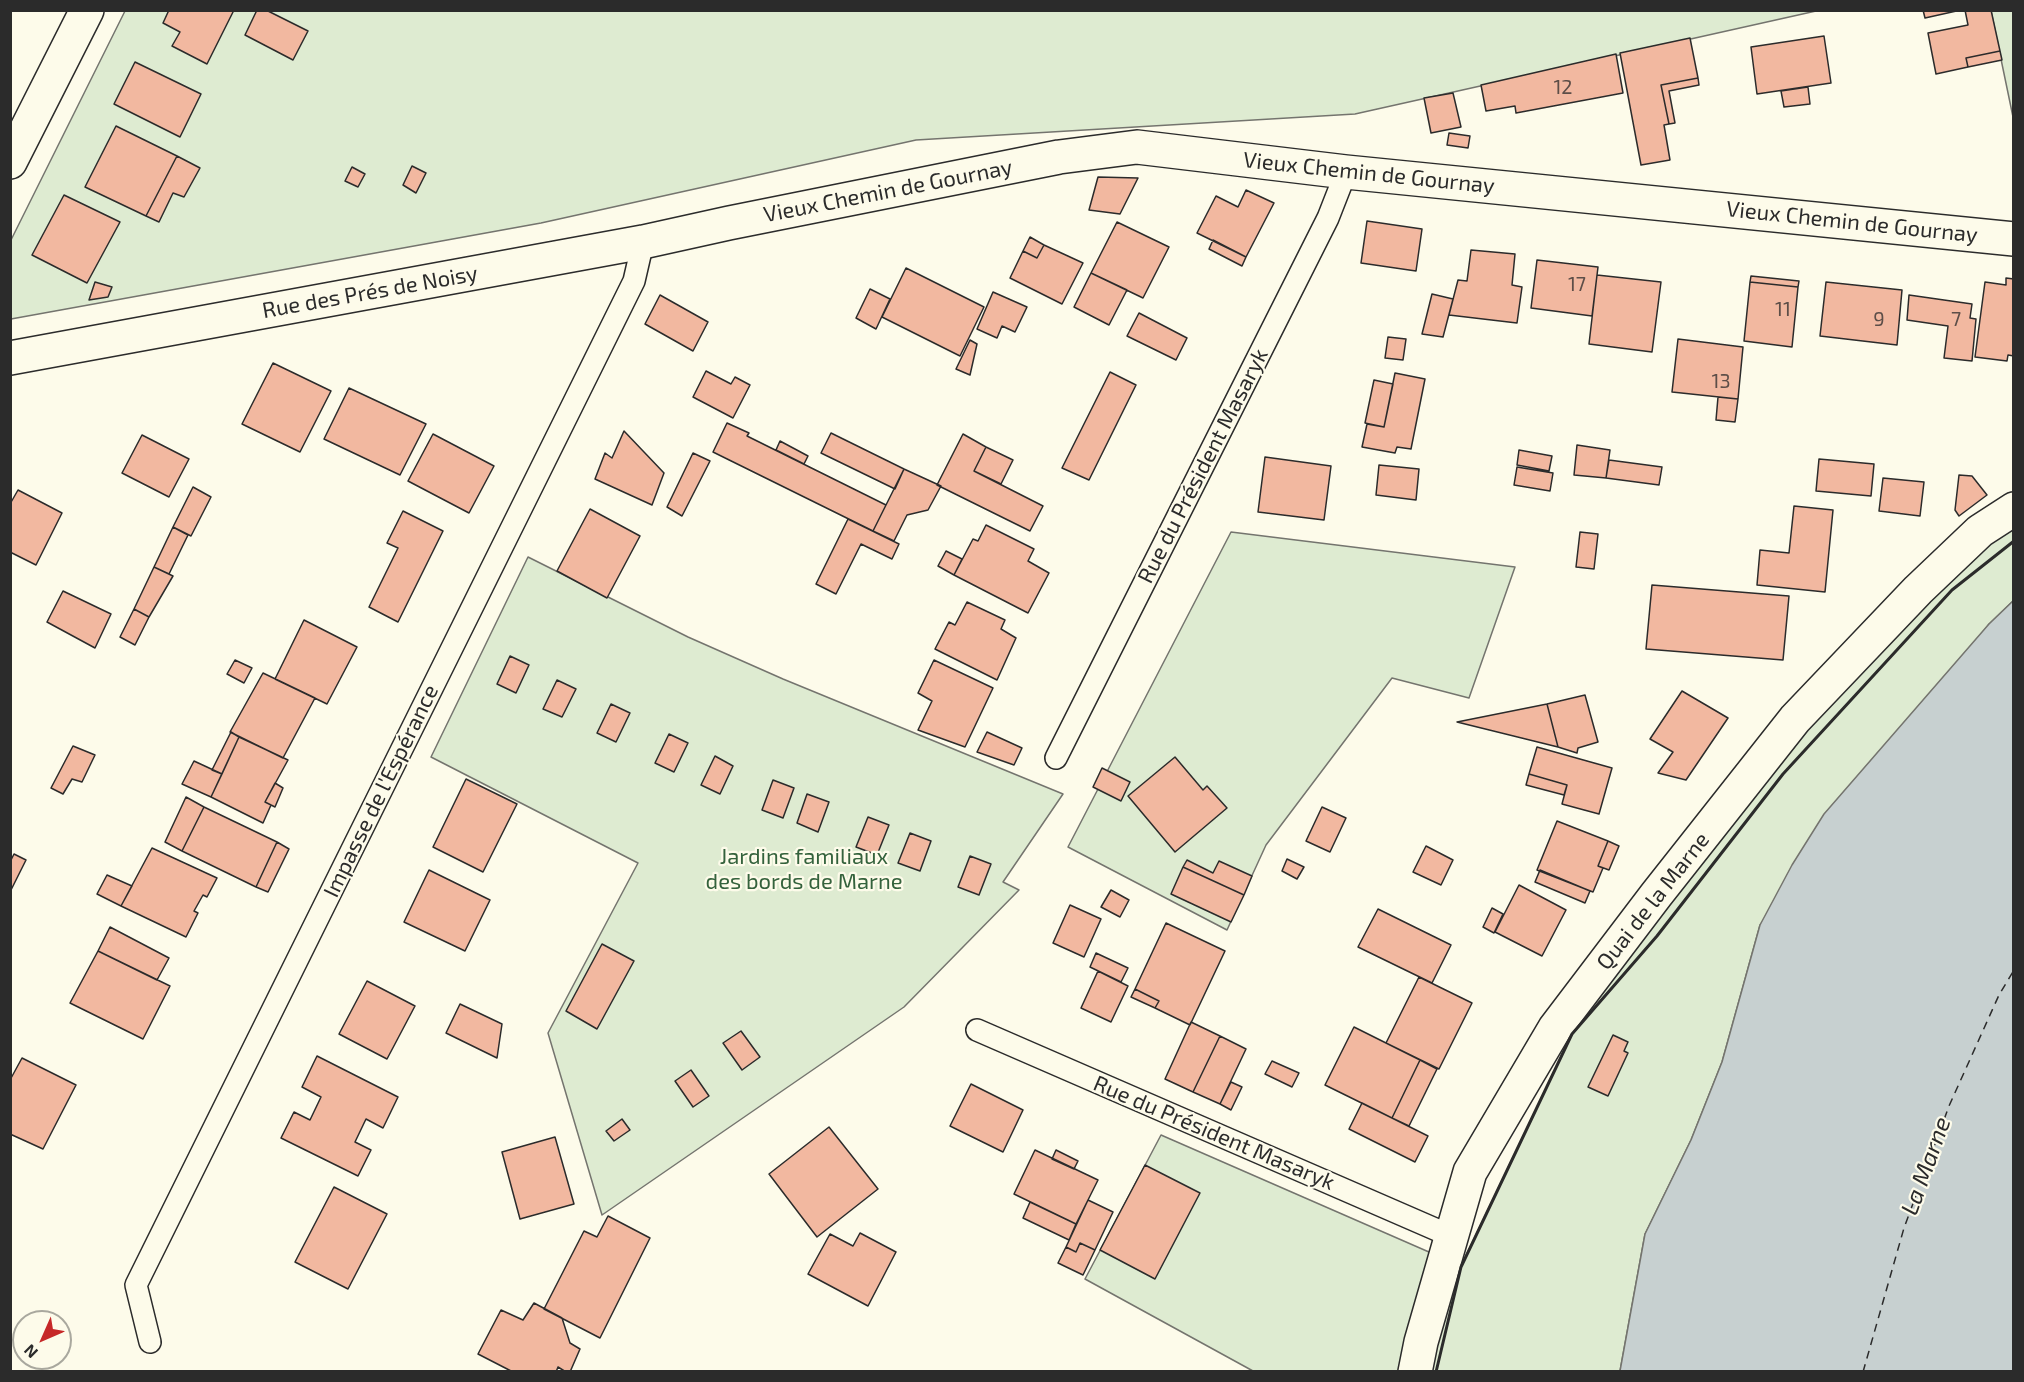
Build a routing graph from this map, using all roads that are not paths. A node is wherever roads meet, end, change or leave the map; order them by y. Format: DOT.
graph roads {
  1 [pos="87,10"];
  2 [pos="10,162"];
  3 [pos="1346,172"];
  4 [pos="729,223"];
  5 [pos="2013,238"];
  6 [pos="643,242"];
  7 [pos="10,358"];
  8 [pos="2013,509"];
  9 [pos="1056,758"];
  10 [pos="977,1030"];
  11 [pos="1451,1236"];
  12 [pos="150,1342"];
  13 [pos="1415,1371"];
  1 -- 2 [label="street"];
  3 -- 4 [label="street, Vieux Chemin de Gournay"];
  3 -- 5 [label="street, Vieux Chemin de Gournay"];
  3 -- 9 [label="lane, Rue du Président Masaryk"];
  4 -- 6 [label="street, Rue des Prés de Noisy"];
  6 -- 7 [label="street, Rue des Prés de Noisy"];
  6 -- 12 [label="lane, Impasse de l'Espérance"];
  8 -- 11 [label="street, Quai de la Marne"];
  10 -- 11 [label="lane, Rue du Président Masaryk"];
  11 -- 13 [label="street, Quai de la Marne"];
}
